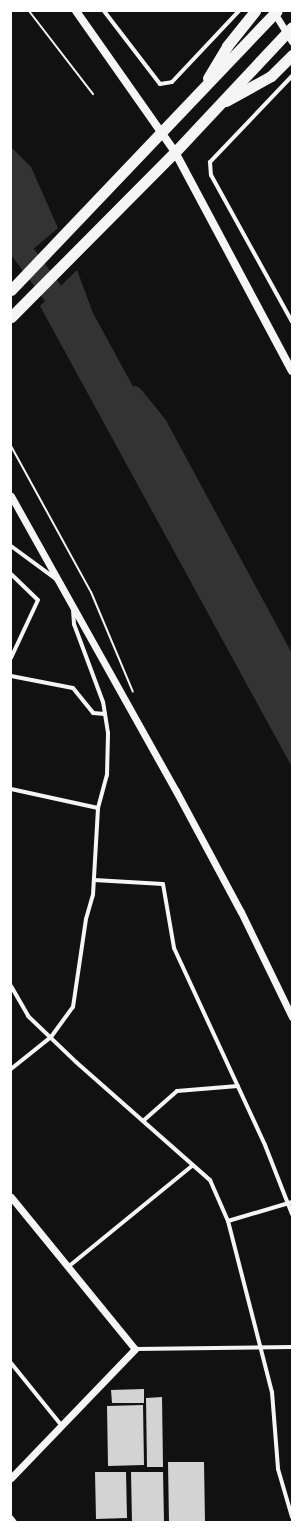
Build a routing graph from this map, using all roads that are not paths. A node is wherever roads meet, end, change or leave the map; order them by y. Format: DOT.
graph roads {
  1 [pos="76,11"];
  2 [pos="104,11"];
  3 [pos="239,11"];
  4 [pos="255,11"];
  5 [pos="273,11"];
  6 [pos="278,11"];
  7 [pos="292,27"];
  8 [pos="292,41"];
  9 [pos="292,55"];
  10 [pos="292,76"];
  11 [pos="199,93"];
  12 [pos="219,105"];
  13 [pos="162,135"];
  14 [pos="175,152"];
  15 [pos="11,290"];
  16 [pos="11,316"];
  17 [pos="292,322"];
  18 [pos="292,371"];
  19 [pos="11,496"];
  20 [pos="11,546"];
  21 [pos="11,574"];
  22 [pos="61,583"];
  23 [pos="73,605"];
  24 [pos="11,658"];
  25 [pos="11,676"];
  26 [pos="104,714"];
  27 [pos="11,789"];
  28 [pos="98,808"];
  29 [pos="94,880"];
  30 [pos="11,986"];
  31 [pos="292,1017"];
  32 [pos="51,1037"];
  33 [pos="11,1069"];
  34 [pos="238,1086"];
  35 [pos="143,1121"];
  36 [pos="193,1165"];
  37 [pos="11,1197"];
  38 [pos="290,1203"];
  39 [pos="292,1214"];
  40 [pos="228,1221"];
  41 [pos="68,1267"];
  42 [pos="261,1347"];
  43 [pos="292,1347"];
  44 [pos="135,1349"];
  45 [pos="11,1363"];
  46 [pos="62,1426"];
  47 [pos="11,1478"];
  48 [pos="11,1517"];
  49 [pos="292,1517"];
  50 [pos="15,1522"];
  1 -- 13 [label="main road"];
  2 -- 3 [label="street"];
  4 -- 11 [label="highway"];
  5 -- 8 [label="street"];
  6 -- 11 [label="highway"];
  7 -- 12 [label="highway"];
  9 -- 12 [label="highway"];
  10 -- 17 [label="street"];
  11 -- 13 [label="highway"];
  12 -- 14 [label="highway"];
  13 -- 14 [label="main road"];
  13 -- 15 [label="highway"];
  14 -- 16 [label="highway"];
  14 -- 18 [label="main road"];
  19 -- 22 [label="street"];
  20 -- 22 [label="street"];
  21 -- 24 [label="street"];
  22 -- 23 [label="street"];
  23 -- 26 [label="street"];
  23 -- 31 [label="street"];
  25 -- 26 [label="street"];
  26 -- 28 [label="street"];
  27 -- 28 [label="street"];
  28 -- 29 [label="street"];
  29 -- 32 [label="street"];
  29 -- 34 [label="street"];
  30 -- 32 [label="street"];
  32 -- 33 [label="street"];
  32 -- 35 [label="street"];
  34 -- 35 [label="street"];
  34 -- 38 [label="street"];
  35 -- 36 [label="street"];
  36 -- 40 [label="street"];
  36 -- 41 [label="street"];
  37 -- 41 [label="street"];
  38 -- 39 [label="street"];
  38 -- 40 [label="street"];
  40 -- 42 [label="street"];
  41 -- 44 [label="street"];
  42 -- 43 [label="street"];
  42 -- 44 [label="street"];
  42 -- 49 [label="street"];
  44 -- 46 [label="street"];
  45 -- 46 [label="street"];
  46 -- 47 [label="street"];
  48 -- 50 [label="street"];
}
